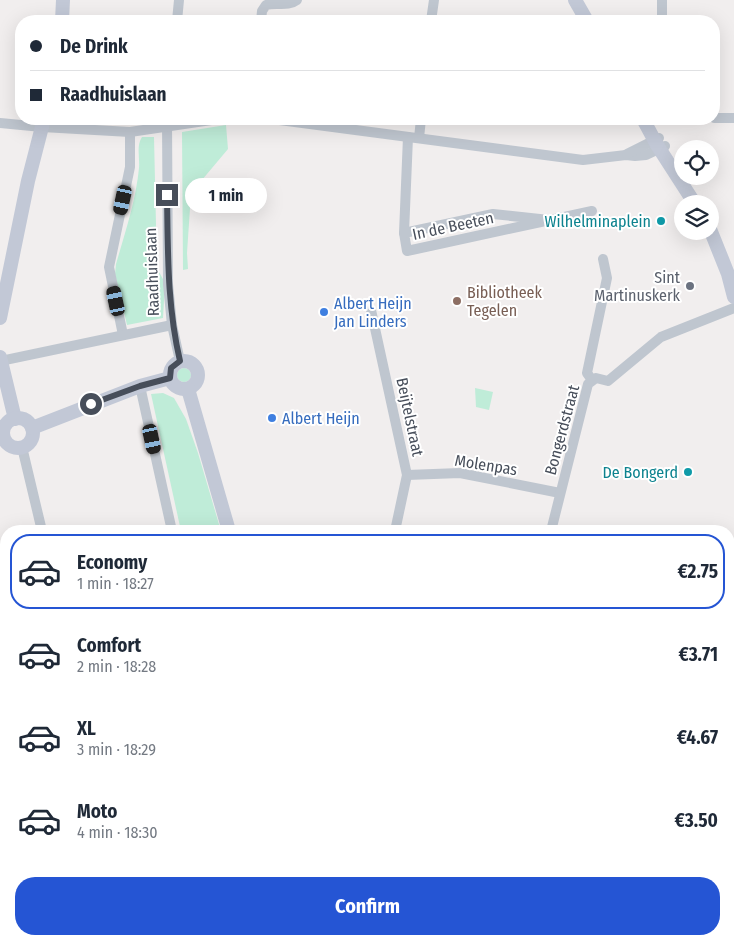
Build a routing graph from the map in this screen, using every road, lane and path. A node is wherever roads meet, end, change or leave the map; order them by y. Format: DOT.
graph roads {
  1 [pos="63,0"];
  2 [pos="179,0"];
  3 [pos="297,0"];
  4 [pos="434,0"];
  5 [pos="575,0"];
  6 [pos="662,0"];
  7 [pos="62,15"];
  8 [pos="178,15"];
  9 [pos="262,15"];
  10 [pos="432,15"];
  11 [pos="584,15"];
  12 [pos="662,15"];
  13 [pos="720,118"];
  14 [pos="734,118"];
  15 [pos="0,123"];
  16 [pos="15,123"];
  17 [pos="42,125"];
  18 [pos="62,125"];
  19 [pos="159,125"];
  20 [pos="167,125"];
  21 [pos="317,125"];
  22 [pos="418,125"];
  23 [pos="647,125"];
  24 [pos="130,132"];
  25 [pos="413,138"];
  26 [pos="660,143"];
  27 [pos="674,163"];
  28 [pos="691,195"];
  29 [pos="592,211"];
  30 [pos="549,220"];
  31 [pos="404,233"];
  32 [pos="714,240"];
  33 [pos="603,259"];
  34 [pos="734,291"];
  35 [pos="734,308"];
  36 [pos="371,310"];
  37 [pos="0,318"];
  38 [pos="172,325"];
  39 [pos="123,335"];
  40 [pos="0,359"];
  41 [pos="180,361"];
  42 [pos="170,378"];
  43 [pos="592,380"];
  44 [pos="140,386"];
  45 [pos="188,389"];
  46 [pos="15,419"];
  47 [pos="32,428"];
  48 [pos="3,443"];
  49 [pos="22,447"];
  50 [pos="407,475"];
  51 [pos="560,493"];
  52 [pos="41,525"];
  53 [pos="171,525"];
  54 [pos="227,525"];
  55 [pos="396,525"];
  56 [pos="552,525"];
  1 -- 7 [label="street"];
  2 -- 8 [label="street"];
  3 -- 9 [label="street"];
  4 -- 10 [label="street"];
  5 -- 11 [label="street"];
  6 -- 12 [label="street"];
  13 -- 14 [label="street"];
  15 -- 16 [label="street"];
  17 -- 37 [label="street"];
  18 -- 24 [label="street"];
  19 -- 24 [label="street"];
  20 -- 38 [label="street, Raadhuislaan"];
  21 -- 25 [label="street"];
  22 -- 25 [label="street"];
  23 -- 26 [label="street"];
  24 -- 39 [label="street, Raadhuislaan"];
  25 -- 26 [label="street"];
  25 -- 31 [label="street"];
  26 -- 27 [label="street"];
  26 -- 28 [label="street"];
  29 -- 30 [label="street, In de Beeten"];
  30 -- 31 [label="street, In de Beeten"];
  30 -- 31 [label="street, In de Beeten"];
  32 -- 34 [label="street"];
  33 -- 43 [label="street"];
  35 -- 43 [label="street, Bongerdstraat"];
  36 -- 50 [label="street, Beijtelstraat"];
  38 -- 39 [label="street, Raadhuislaan"];
  38 -- 41 [label="street, Raadhuislaan"];
  39 -- 40 [label="street, Raadhuislaan"];
  40 -- 46 [label="street"];
  41 -- 42 [label="street"];
  41 -- 45 [label="street"];
  42 -- 44 [label="street"];
  42 -- 45 [label="street"];
  43 -- 51 [label="street, Bongerdstraat"];
  44 -- 47 [label="street"];
  44 -- 53 [label="street"];
  45 -- 54 [label="street"];
  46 -- 47 [label="street"];
  46 -- 48 [label="street"];
  47 -- 49 [label="street"];
  48 -- 49 [label="street"];
  49 -- 52 [label="street"];
  50 -- 51 [label="street, Molenpas"];
  50 -- 55 [label="street, Beijtelstraat"];
  51 -- 56 [label="street, Bongerdstraat"];
}
